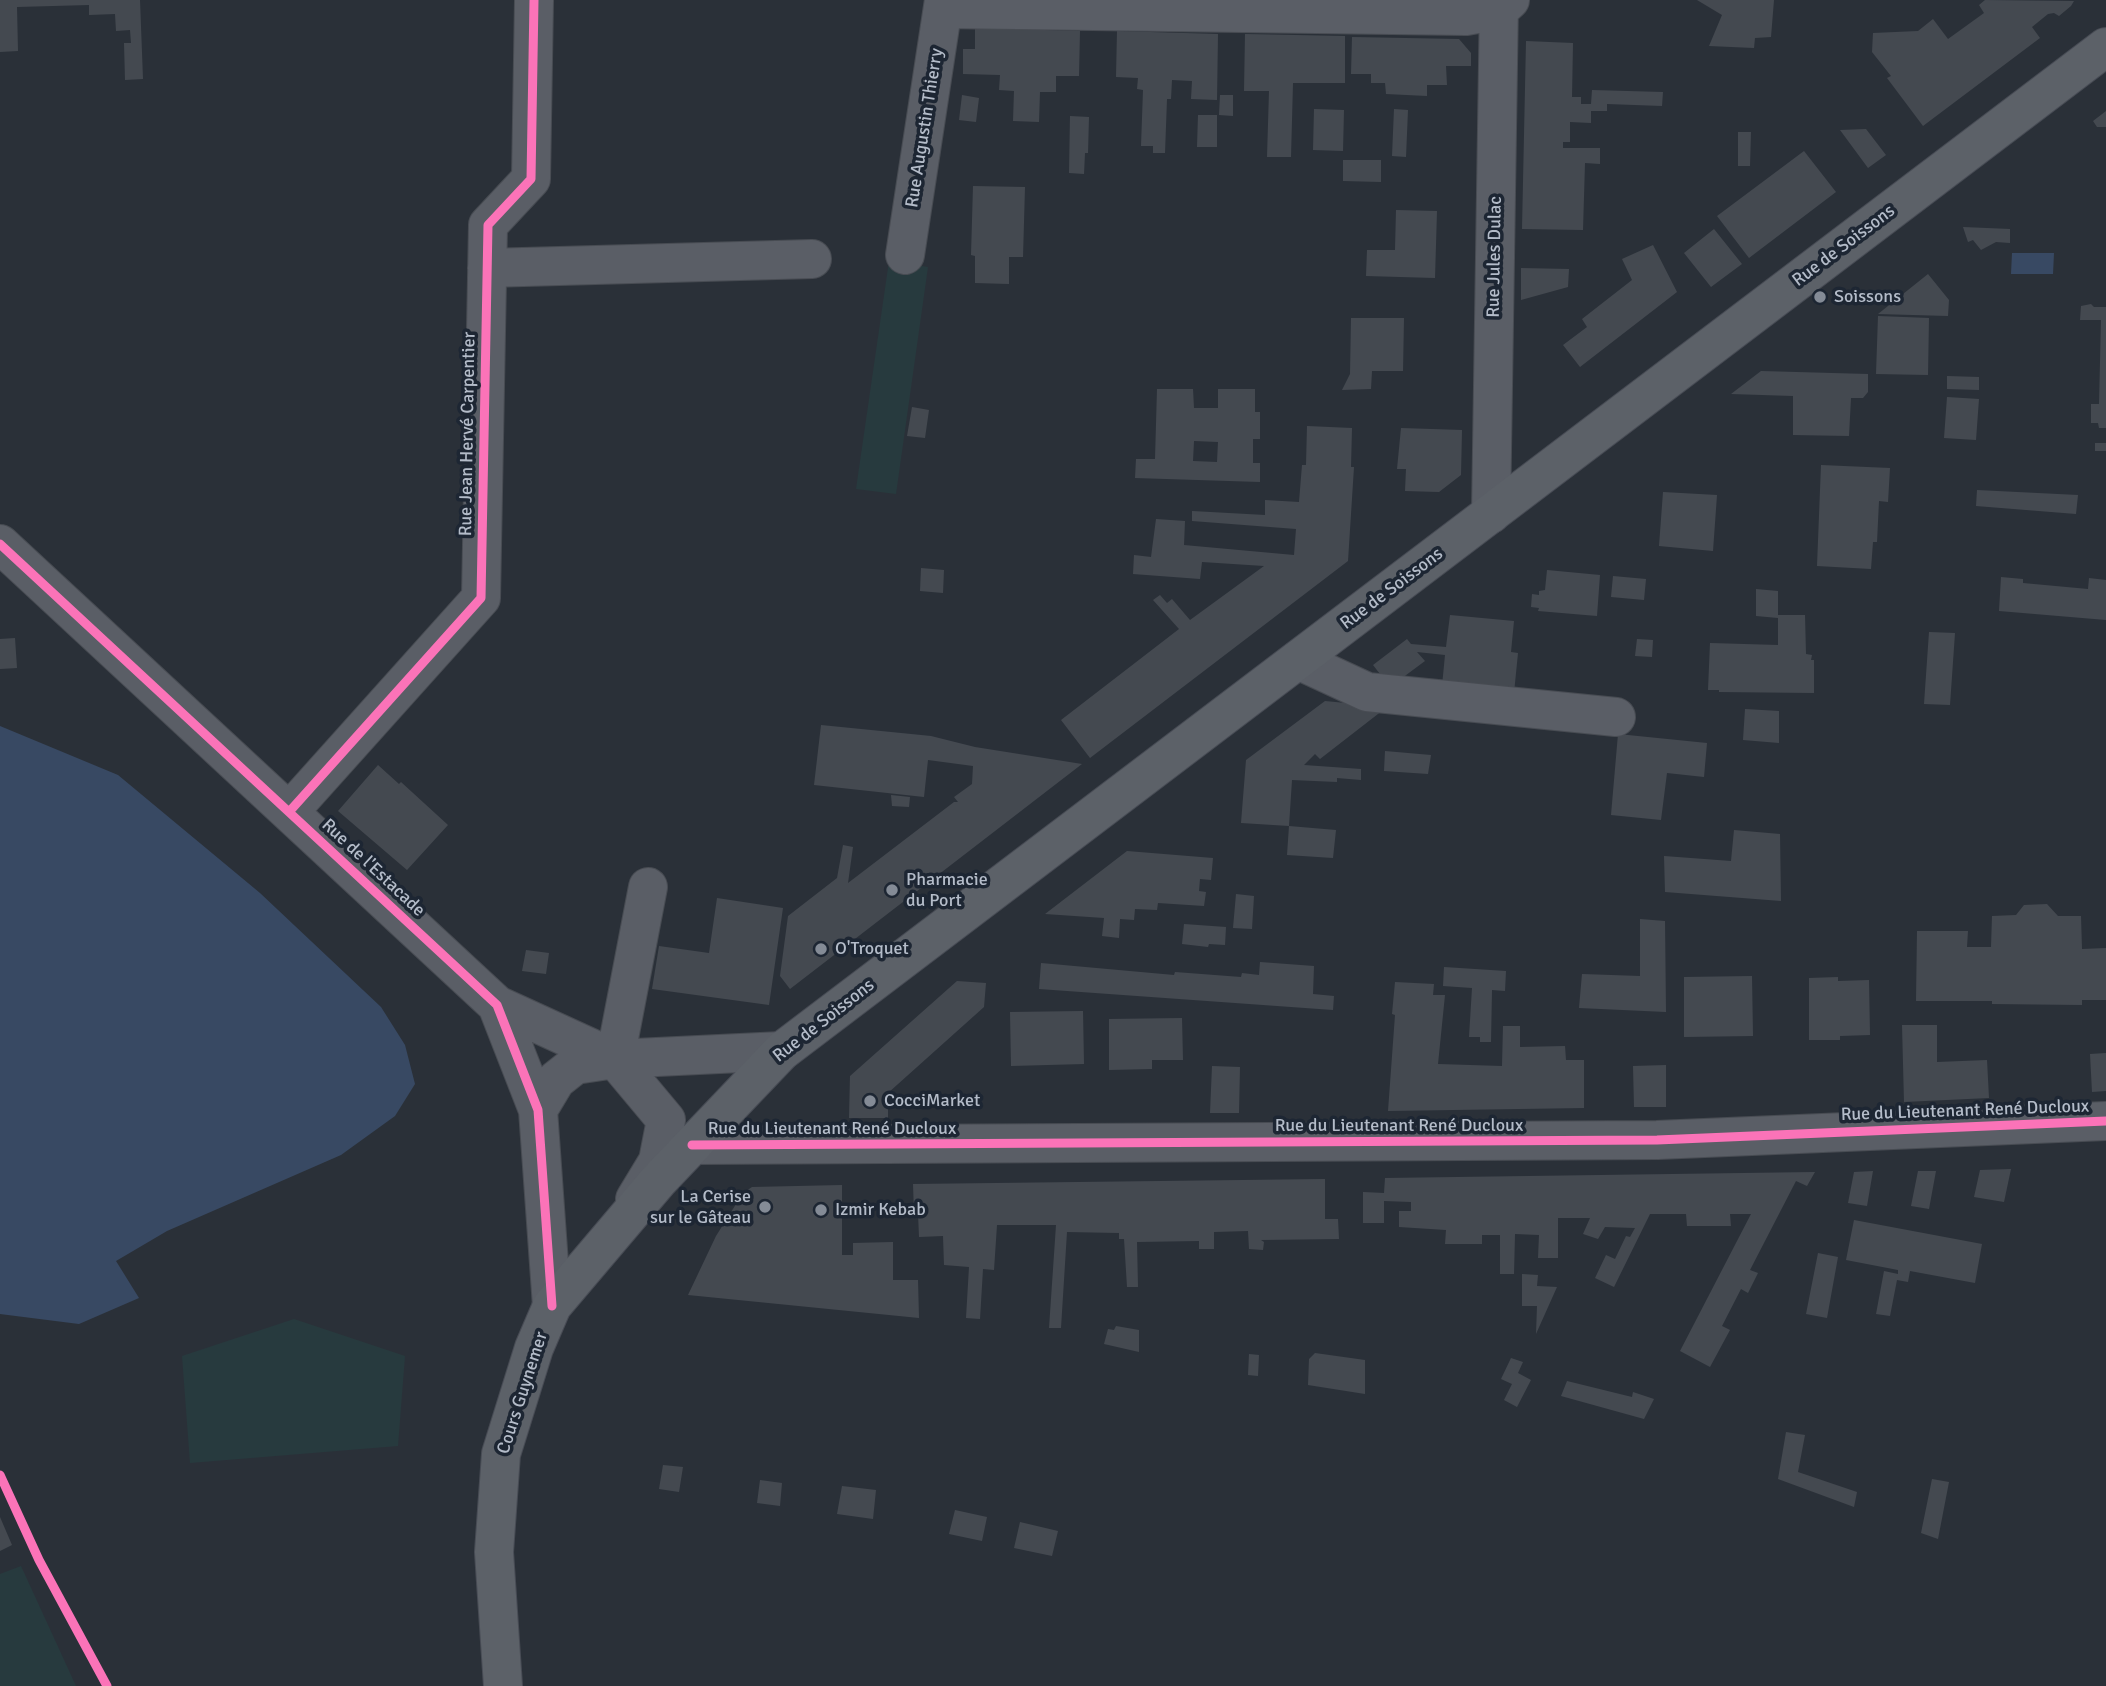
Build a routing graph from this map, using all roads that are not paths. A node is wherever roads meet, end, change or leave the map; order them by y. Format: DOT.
graph roads {
  1 [pos="534,0"];
  2 [pos="1503,3"];
  3 [pos="943,4"];
  4 [pos="2106,47"];
  5 [pos="905,255"];
  6 [pos="812,259"];
  7 [pos="487,268"];
  8 [pos="1491,514"];
  9 [pos="0,544"];
  10 [pos="1298,660"];
  11 [pos="1616,717"];
  12 [pos="289,812"];
  13 [pos="648,887"];
  14 [pos="497,1005"];
  15 [pos="782,1051"];
  16 [pos="615,1059"];
  17 [pos="538,1110"];
  18 [pos="2106,1121"];
  19 [pos="692,1145"];
  20 [pos="658,1181"];
  21 [pos="617,1230"];
  22 [pos="552,1306"];
  23 [pos="503,1686"];
  1 -- 7 [label="street, Rue Jean Hervé Carpentier"];
  2 -- 3 [label="street"];
  2 -- 8 [label="street, Rue Jules Dulac"];
  3 -- 5 [label="street, Rue Augustin Thierry"];
  4 -- 8 [label="main road, Rue de Soissons"];
  6 -- 7 [label="street"];
  7 -- 12 [label="street, Rue Jean Hervé Carpentier"];
  8 -- 10 [label="main road, Rue de Soissons"];
  9 -- 12 [label="street, Rue de l'Estacade"];
  10 -- 11 [label="street"];
  10 -- 15 [label="main road, Rue de Soissons"];
  12 -- 14 [label="street, Rue de l'Estacade"];
  13 -- 16 [label="street"];
  14 -- 16 [label="street"];
  14 -- 17 [label="street, Rue de l'Estacade"];
  15 -- 16 [label="street"];
  15 -- 19 [label="main road, Rue de Soissons"];
  16 -- 17 [label="street"];
  16 -- 21 [label="street"];
  17 -- 22 [label="street, Rue de l'Estacade"];
  18 -- 19 [label="street, Rue du Lieutenant René Ducloux"];
  19 -- 20 [label="main road, Rue de Soissons"];
  20 -- 21 [label="main road, Cours Guynemer"];
  21 -- 22 [label="main road, Cours Guynemer"];
  22 -- 23 [label="main road, Cours Guynemer"];
}
